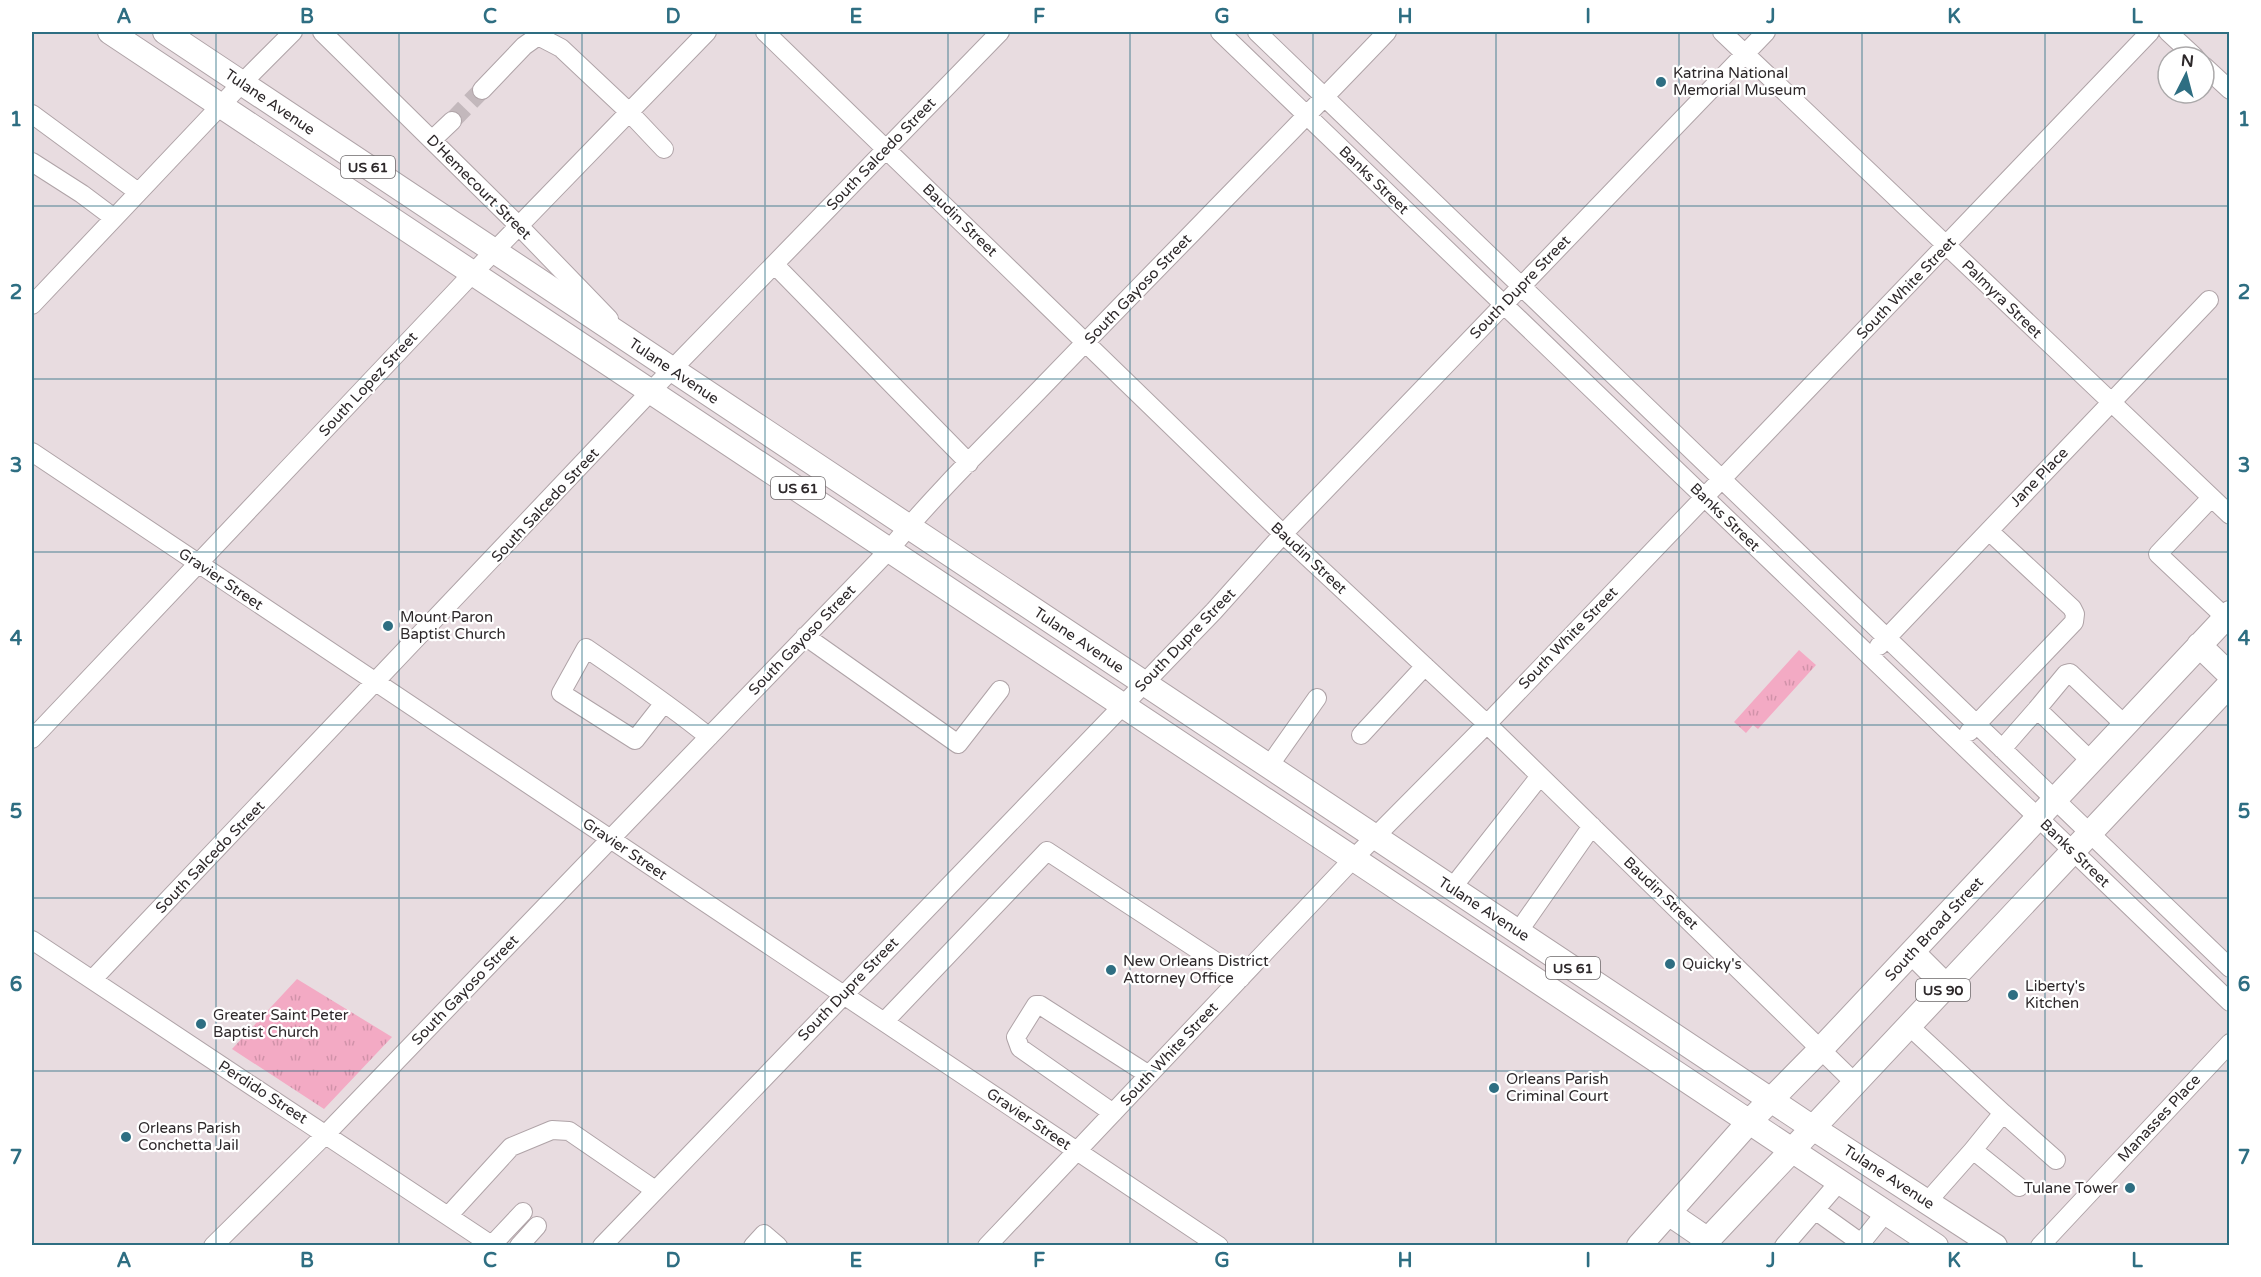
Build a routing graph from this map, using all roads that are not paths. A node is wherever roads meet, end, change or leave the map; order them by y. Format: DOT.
graph roads {
  1 [pos="110,32"];
  2 [pos="165,32"];
  3 [pos="293,32"];
  4 [pos="322,32"];
  5 [pos="707,32"];
  6 [pos="765,32"];
  7 [pos="1000,32"];
  8 [pos="1220,32"];
  9 [pos="1257,32"];
  10 [pos="1387,32"];
  11 [pos="1722,32"];
  12 [pos="1766,32"];
  13 [pos="2150,32"];
  14 [pos="2168,32"];
  15 [pos="2182,45"];
  16 [pos="1745,54"];
  17 [pos="2216,78"];
  18 [pos="242,83"];
  19 [pos="482,90"];
  20 [pos="2229,90"];
  21 [pos="1325,97"];
  22 [pos="221,105"];
  23 [pos="629,112"];
  24 [pos="32,114"];
  25 [pos="1308,116"];
  26 [pos="452,121"];
  27 [pos="432,140"];
  28 [pos="663,149"];
  29 [pos="886,149"];
  30 [pos="32,162"];
  31 [pos="138,192"];
  32 [pos="114,218"];
  33 [pos="519,226"];
  34 [pos="1947,246"];
  35 [pos="494,251"];
  36 [pos="775,265"];
  37 [pos="474,272"];
  38 [pos="1521,286"];
  39 [pos="2209,300"];
  40 [pos="1504,304"];
  41 [pos="32,305"];
  42 [pos="1086,341"];
  43 [pos="633,344"];
  44 [pos="673,371"];
  45 [pos="651,391"];
  46 [pos="2110,403"];
  47 [pos="32,452"];
  48 [pos="969,463"];
  49 [pos="1721,479"];
  50 [pos="1704,496"];
  51 [pos="2211,498"];
  52 [pos="2229,515"];
  53 [pos="908,527"];
  54 [pos="1989,531"];
  55 [pos="1283,534"];
  56 [pos="890,549"];
  57 [pos="198,564"];
  58 [pos="2228,616"];
  59 [pos="805,636"];
  60 [pos="1887,638"];
  61 [pos="2199,645"];
  62 [pos="1869,656"];
  63 [pos="1425,666"];
  64 [pos="2229,675"];
  65 [pos="376,683"];
  66 [pos="1144,683"];
  67 [pos="2229,684"];
  68 [pos="1000,690"];
  69 [pos="1317,698"];
  70 [pos="664,703"];
  71 [pos="1123,704"];
  72 [pos="2037,709"];
  73 [pos="1487,724"];
  74 [pos="1977,725"];
  75 [pos="2125,725"];
  76 [pos="1360,735"];
  77 [pos="709,737"];
  78 [pos="32,739"];
  79 [pos="1959,742"];
  80 [pos="2002,749"];
  81 [pos="2091,761"];
  82 [pos="1269,766"];
  83 [pos="1540,776"];
  84 [pos="2054,800"];
  85 [pos="2038,818"];
  86 [pos="1592,826"];
  87 [pos="2089,833"];
  88 [pos="1375,837"];
  89 [pos="610,839"];
  90 [pos="2073,851"];
  91 [pos="1354,858"];
  92 [pos="1452,888"];
  93 [pos="1518,932"];
  94 [pos="32,940"];
  95 [pos="1912,952"];
  96 [pos="2229,968"];
  97 [pos="1241,978"];
  98 [pos="92,980"];
  99 [pos="1946,986"];
  100 [pos="843,994"];
  101 [pos="2229,1002"];
  102 [pos="884,1022"];
  103 [pos="1908,1026"];
  104 [pos="2229,1043"];
  105 [pos="1821,1049"];
  106 [pos="1149,1076"];
  107 [pos="1856,1083"];
  108 [pos="1771,1100"];
  109 [pos="1113,1113"];
  110 [pos="2003,1113"];
  111 [pos="1750,1121"];
  112 [pos="1813,1128"];
  113 [pos="326,1134"];
  114 [pos="1793,1149"];
  115 [pos="1973,1150"];
  116 [pos="1077,1151"];
  117 [pos="2056,1160"];
  118 [pos="1840,1181"];
  119 [pos="2019,1187"];
  120 [pos="655,1190"];
  121 [pos="1928,1201"];
  122 [pos="1815,1210"];
  123 [pos="523,1212"];
  124 [pos="1886,1212"];
  125 [pos="1670,1214"];
  126 [pos="448,1216"];
  127 [pos="537,1226"];
  128 [pos="1709,1244"];
  129 [pos="1860,1244"];
  130 [pos="213,1245"];
  131 [pos="493,1245"];
  132 [pos="519,1245"];
  133 [pos="602,1245"];
  134 [pos="753,1245"];
  135 [pos="778,1245"];
  136 [pos="987,1245"];
  137 [pos="1219,1245"];
  138 [pos="1639,1245"];
  139 [pos="1784,1245"];
  140 [pos="1936,1245"];
  141 [pos="1995,1245"];
  142 [pos="2040,1245"];
  1 -- 22 [label="main road, Tulane Avenue / US 61"];
  2 -- 18 [label="main road, Tulane Avenue / US 61"];
  3 -- 18 [label="street"];
  4 -- 27 [label="street, D'Hemecourt Street"];
  5 -- 23 [label="street, South Lopez Street"];
  6 -- 29 [label="street, Baudin Street"];
  7 -- 29 [label="street, South Salcedo Street"];
  8 -- 25 [label="street, Banks Street"];
  9 -- 21 [label="street, Banks Street"];
  10 -- 21 [label="street, South Gayoso Street"];
  11 -- 16 [label="street, Palmyra Street"];
  12 -- 16 [label="street, South Dupre Street"];
  13 -- 34 [label="street, South White Street"];
  14 -- 15 [label="street"];
  16 -- 34 [label="street, Palmyra Street"];
  16 -- 38 [label="street, South Dupre Street"];
  17 -- 20 [label="street"];
  18 -- 22 [label="street"];
  18 -- 35 [label="main road, Tulane Avenue / US 61"];
  19 -- 23 [label="street"];
  21 -- 25 [label="street, South Gayoso Street"];
  21 -- 38 [label="street, Banks Street"];
  22 -- 31 [label="street"];
  22 -- 37 [label="main road, Tulane Avenue / US 61"];
  23 -- 28 [label="street"];
  23 -- 33 [label="street, South Lopez Street"];
  24 -- 31 [label="street"];
  25 -- 40 [label="street, Banks Street"];
  25 -- 42 [label="street, South Gayoso Street"];
  26 -- 27 [label="street"];
  27 -- 33 [label="street, D'Hemecourt Street"];
  29 -- 36 [label="street, South Salcedo Street"];
  29 -- 42 [label="street, Baudin Street"];
  30 -- 32 [label="street"];
  31 -- 32 [label="street"];
  32 -- 41 [label="street"];
  33 -- 35 [label="street, South Lopez Street"];
  33 -- 43 [label="street, D'Hemecourt Street"];
  34 -- 46 [label="street, Palmyra Street"];
  34 -- 49 [label="street, South White Street"];
  35 -- 37 [label="street, South Lopez Street"];
  35 -- 43 [label="main road, Tulane Avenue / US 61"];
  36 -- 44 [label="street, South Salcedo Street"];
  36 -- 48 [label="street"];
  37 -- 45 [label="main road, Tulane Avenue / US 61"];
  37 -- 57 [label="street, South Lopez Street"];
  38 -- 40 [label="street, South Dupre Street"];
  38 -- 49 [label="street, Banks Street"];
  39 -- 46 [label="street, Jane Place"];
  40 -- 50 [label="street, Banks Street"];
  40 -- 55 [label="street, South Dupre Street"];
  42 -- 48 [label="street, South Gayoso Street"];
  42 -- 55 [label="street, Baudin Street"];
  43 -- 44 [label="main road, Tulane Avenue / US 61"];
  44 -- 45 [label="street, South Salcedo Street"];
  44 -- 53 [label="main road, Tulane Avenue / US 61"];
  45 -- 56 [label="main road, Tulane Avenue / US 61"];
  45 -- 65 [label="street, South Salcedo Street"];
  46 -- 51 [label="street, Palmyra Street"];
  46 -- 54 [label="street, Jane Place"];
  47 -- 57 [label="street, Gravier Street"];
  48 -- 53 [label="street, South Gayoso Street"];
  49 -- 50 [label="street, South White Street"];
  49 -- 60 [label="street, Banks Street"];
  50 -- 62 [label="street, Banks Street"];
  50 -- 73 [label="street, South White Street"];
  51 -- 52 [label="street, Palmyra Street"];
  51 -- 58 [label="street"];
  53 -- 56 [label="street, South Gayoso Street"];
  53 -- 66 [label="main road, Tulane Avenue / US 61"];
  54 -- 60 [label="street, Jane Place"];
  54 -- 74 [label="street"];
  55 -- 63 [label="street, Baudin Street"];
  55 -- 66 [label="street, South Dupre Street"];
  56 -- 59 [label="street, South Gayoso Street"];
  56 -- 71 [label="main road, Tulane Avenue / US 61"];
  57 -- 65 [label="street, Gravier Street"];
  57 -- 78 [label="street, South Lopez Street"];
  58 -- 61 [label="main road, South Broad Street / US 90"];
  59 -- 68 [label="street"];
  59 -- 77 [label="street, South Gayoso Street"];
  60 -- 62 [label="street, Jane Place"];
  60 -- 74 [label="street, Banks Street"];
  61 -- 64 [label="main road"];
  61 -- 75 [label="main road, South Broad Street / US 90"];
  62 -- 79 [label="street, Banks Street"];
  63 -- 73 [label="street, Baudin Street"];
  63 -- 76 [label="street"];
  65 -- 89 [label="street, Gravier Street"];
  65 -- 98 [label="street, South Salcedo Street"];
  66 -- 71 [label="street, South Dupre Street"];
  66 -- 82 [label="main road, Tulane Avenue / US 61"];
  67 -- 87 [label="main road, US 90"];
  69 -- 82 [label="street"];
  70 -- 70 [label="street"];
  70 -- 77 [label="street"];
  71 -- 91 [label="main road, Tulane Avenue / US 61"];
  71 -- 100 [label="street, South Dupre Street"];
  72 -- 75 [label="street"];
  72 -- 80 [label="street"];
  72 -- 81 [label="street"];
  73 -- 83 [label="street, Baudin Street"];
  73 -- 88 [label="street, South White Street"];
  74 -- 79 [label="street"];
  74 -- 80 [label="street, Banks Street"];
  75 -- 81 [label="main road, South Broad Street / US 90"];
  77 -- 89 [label="street, South Gayoso Street"];
  79 -- 85 [label="street, Banks Street"];
  80 -- 84 [label="street, Banks Street"];
  81 -- 84 [label="main road, South Broad Street / US 90"];
  82 -- 88 [label="main road, Tulane Avenue / US 61"];
  83 -- 86 [label="street, Baudin Street"];
  83 -- 92 [label="street"];
  84 -- 85 [label="main road, South Broad Street / US 90"];
  84 -- 87 [label="street, Banks Street"];
  85 -- 90 [label="street, Banks Street"];
  85 -- 95 [label="main road, South Broad Street / US 90"];
  86 -- 93 [label="street"];
  86 -- 105 [label="street, Baudin Street"];
  87 -- 90 [label="main road, US 90"];
  87 -- 96 [label="street, Banks Street"];
  88 -- 91 [label="street, South White Street"];
  88 -- 92 [label="main road, Tulane Avenue / US 61"];
  89 -- 100 [label="street, Gravier Street"];
  89 -- 113 [label="street, South Gayoso Street"];
  90 -- 99 [label="main road, US 90"];
  90 -- 101 [label="street, Banks Street"];
  91 -- 97 [label="street, South White Street"];
  91 -- 111 [label="main road, Tulane Avenue / US 61"];
  92 -- 93 [label="main road, Tulane Avenue / US 61"];
  93 -- 108 [label="main road, Tulane Avenue / US 61"];
  94 -- 98 [label="street, Perdido Street"];
  95 -- 99 [label="main road"];
  95 -- 105 [label="main road, South Broad Street / US 90"];
  97 -- 102 [label="street"];
  97 -- 106 [label="street, South White Street"];
  98 -- 113 [label="street, Perdido Street"];
  99 -- 103 [label="main road, US 90"];
  100 -- 102 [label="street, Gravier Street"];
  100 -- 120 [label="street, South Dupre Street"];
  102 -- 116 [label="street, Gravier Street"];
  103 -- 107 [label="main road, US 90"];
  103 -- 110 [label="street"];
  104 -- 142 [label="street, Manasses Place"];
  105 -- 107 [label="street, Baudin Street"];
  105 -- 108 [label="main road, South Broad Street / US 90"];
  106 -- 109 [label="street, South White Street"];
  106 -- 109 [label="street"];
  107 -- 112 [label="main road, US 90"];
  108 -- 111 [label="main road, South Broad Street / US 90"];
  108 -- 112 [label="main road, Tulane Avenue / US 61"];
  109 -- 116 [label="street, South White Street"];
  110 -- 115 [label="street"];
  110 -- 117 [label="street"];
  111 -- 114 [label="main road, Tulane Avenue / US 61"];
  111 -- 125 [label="main road, South Broad Street"];
  112 -- 114 [label="main road"];
  112 -- 121 [label="main road, Tulane Avenue"];
  113 -- 126 [label="street, Perdido Street"];
  113 -- 130 [label="street, South Gayoso Street"];
  114 -- 118 [label="main road, Tulane Avenue"];
  114 -- 128 [label="main road"];
  115 -- 119 [label="street"];
  115 -- 121 [label="street"];
  116 -- 136 [label="street, South White Street"];
  116 -- 137 [label="street, Gravier Street"];
  118 -- 122 [label="street"];
  118 -- 124 [label="main road, Tulane Avenue"];
  120 -- 126 [label="street"];
  120 -- 133 [label="street, South Dupre Street"];
  121 -- 141 [label="main road, Tulane Avenue"];
  122 -- 129 [label="street"];
  122 -- 139 [label="street"];
  123 -- 131 [label="street"];
  124 -- 129 [label="street"];
  124 -- 140 [label="main road, Tulane Avenue"];
  125 -- 128 [label="main road"];
  125 -- 138 [label="main road, South Broad Street"];
  126 -- 131 [label="street, Perdido Street"];
  127 -- 132 [label="street"];
  134 -- 135 [label="street"];
}
